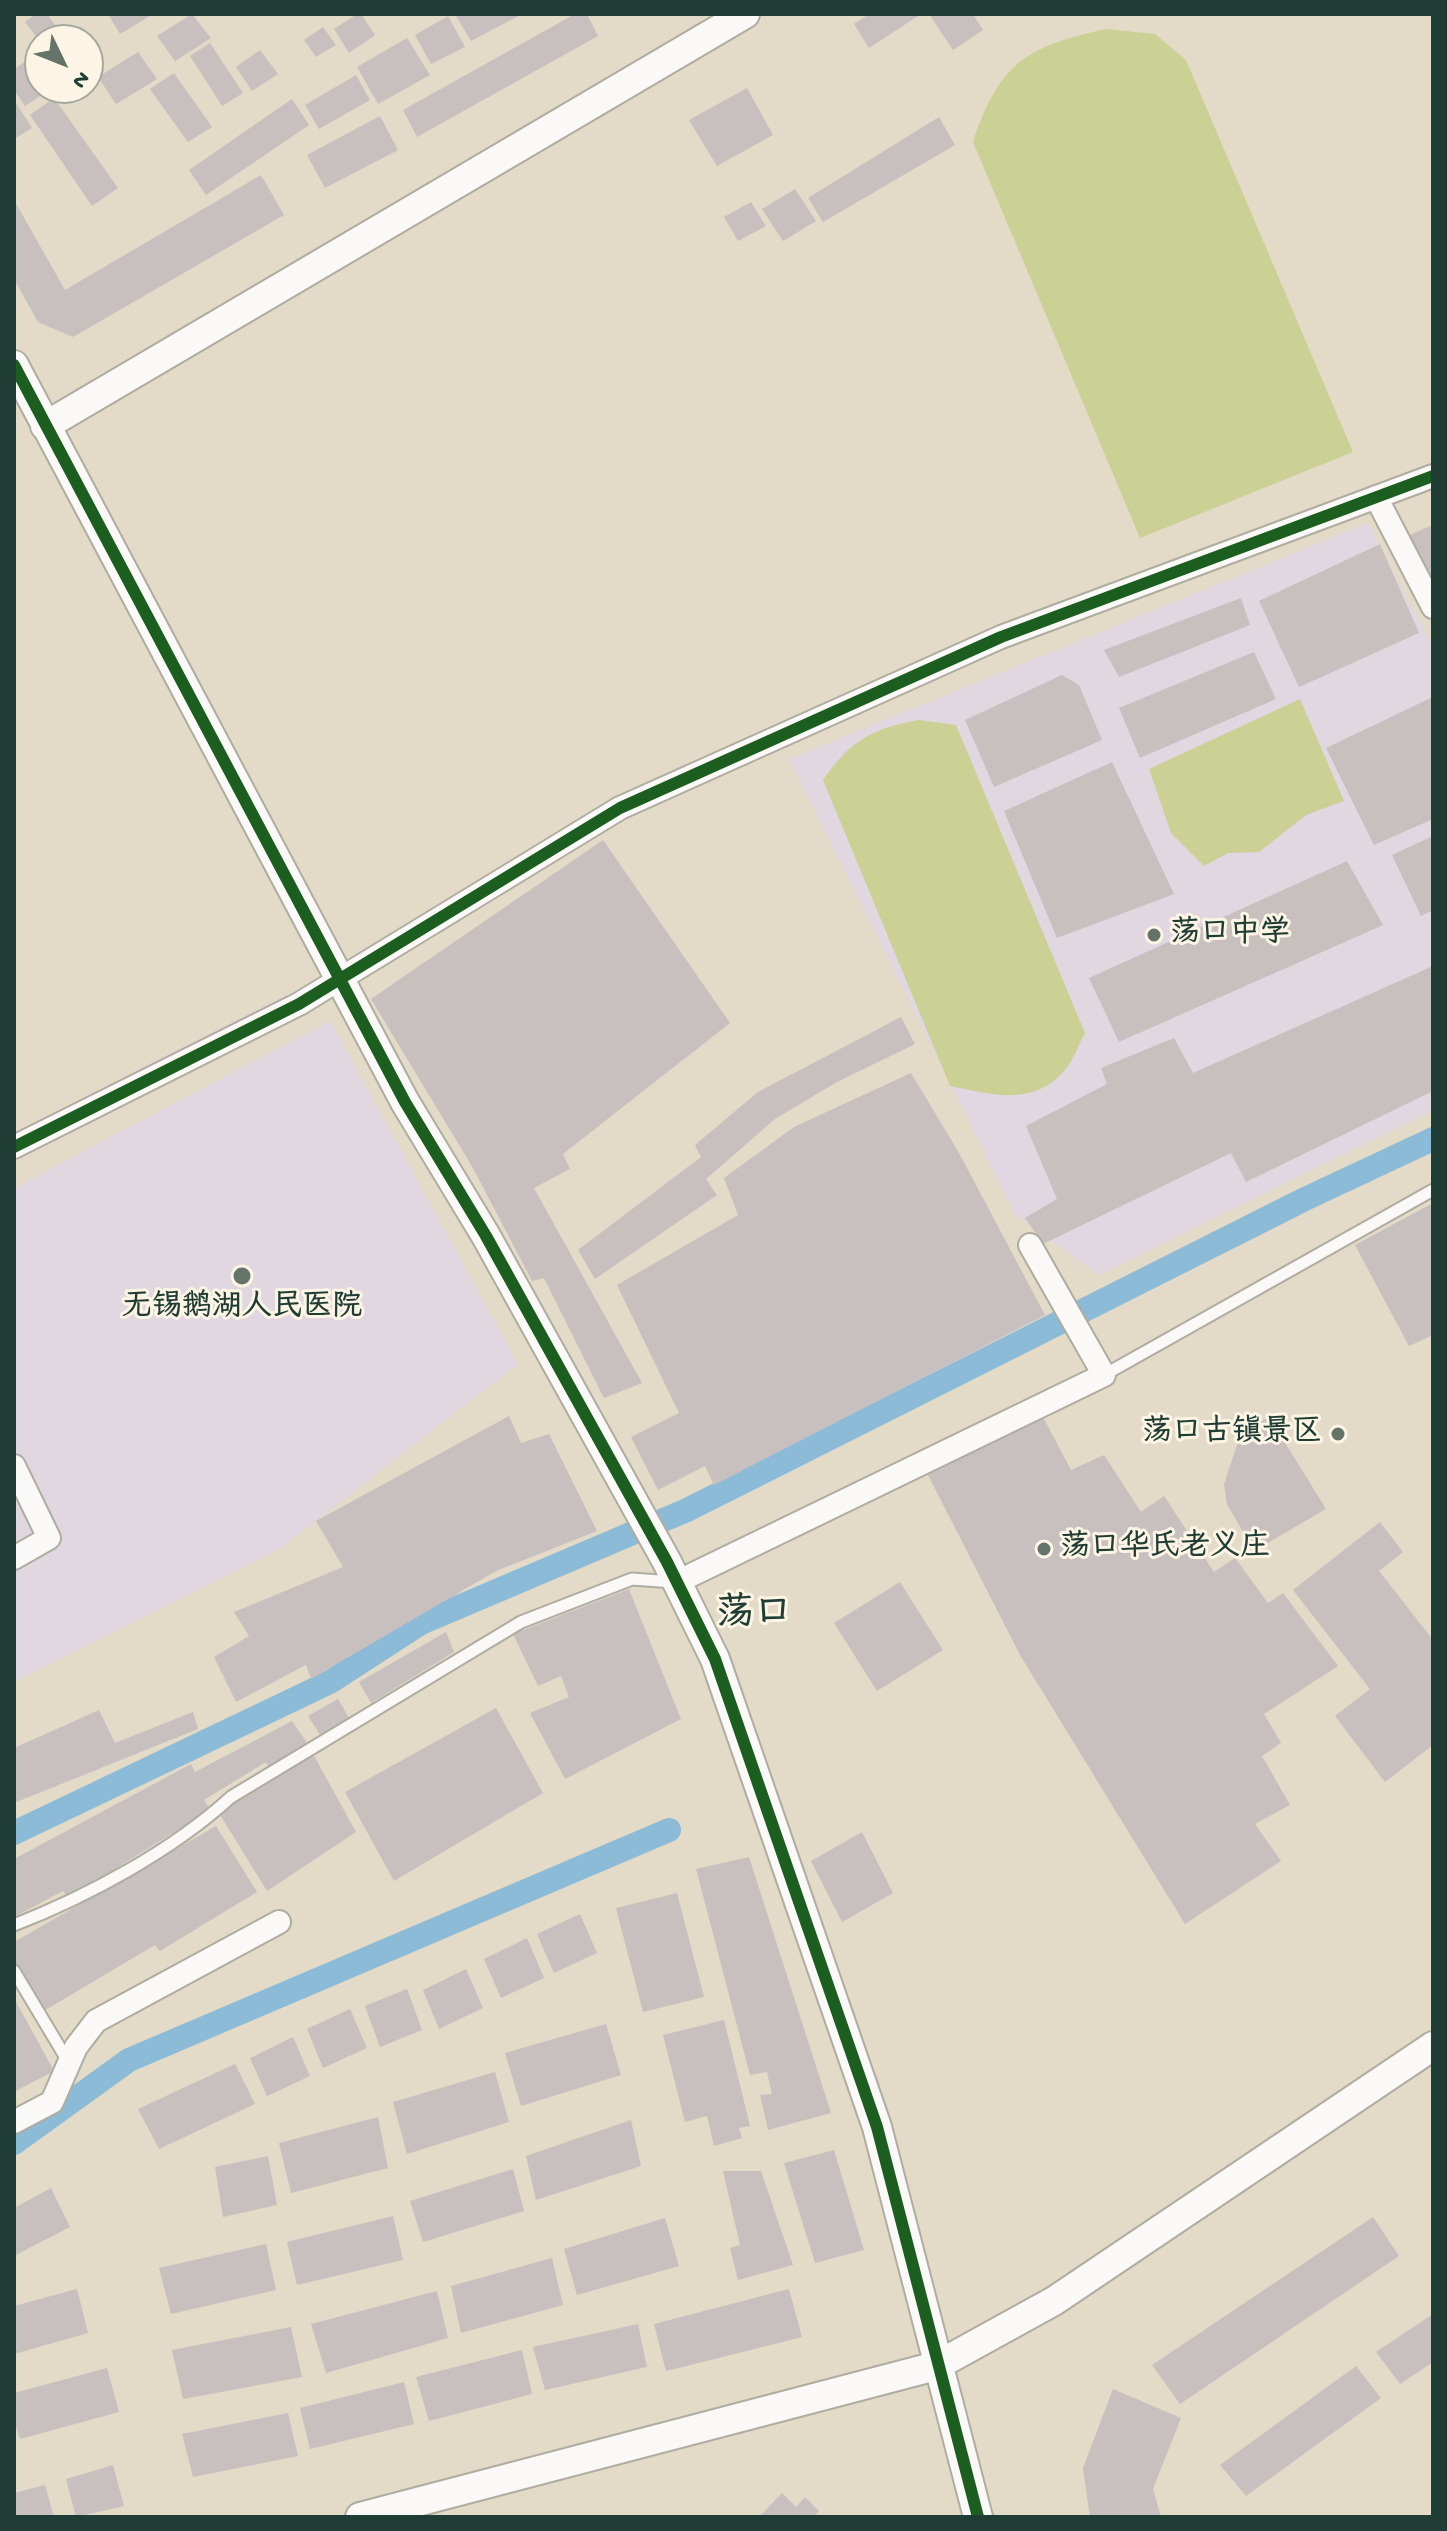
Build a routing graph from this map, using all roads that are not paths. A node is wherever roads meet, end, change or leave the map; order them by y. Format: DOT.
graph roads {
  1 [pos="745,14"];
  2 [pos="14,365"];
  3 [pos="45,426"];
  4 [pos="1433,476"];
  5 [pos="1376,497"];
  6 [pos="1433,607"];
  7 [pos="339,979"];
  8 [pos="14,1147"];
  9 [pos="1433,1190"];
  10 [pos="1030,1245"];
  11 [pos="1104,1375"];
  12 [pos="14,1466"];
  13 [pos="14,1558"];
  14 [pos="672,1572"];
  15 [pos="279,1922"];
  16 [pos="14,1925"];
  17 [pos="14,1971"];
  18 [pos="1433,2046"];
  19 [pos="69,2063"];
  20 [pos="14,2122"];
  21 [pos="936,2366"];
  22 [pos="360,2517"];
  23 [pos="978,2517"];
  1 -- 3 [label="street"];
  2 -- 3 [label="street"];
  3 -- 7 [label="street"];
  4 -- 5 [label="street"];
  5 -- 6 [label="street"];
  5 -- 7 [label="street"];
  7 -- 8 [label="street"];
  7 -- 14 [label="street"];
  9 -- 11 [label="lane"];
  10 -- 11 [label="street"];
  11 -- 14 [label="street"];
  12 -- 13 [label="street"];
  14 -- 16 [label="lane"];
  14 -- 21 [label="street"];
  15 -- 19 [label="street"];
  17 -- 19 [label="lane"];
  18 -- 21 [label="street"];
  19 -- 20 [label="street"];
  21 -- 22 [label="street"];
  21 -- 23 [label="street"];
}
